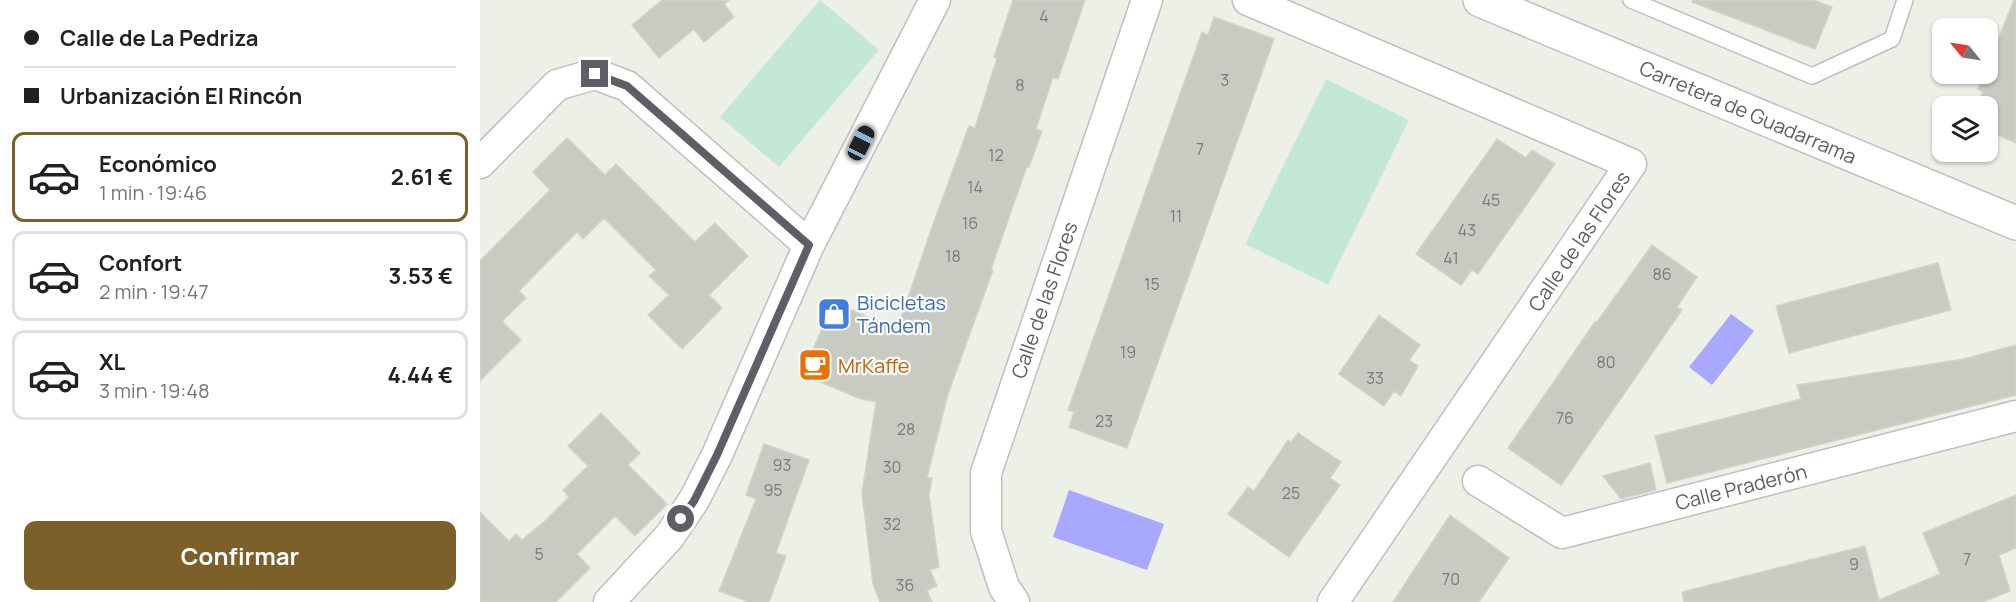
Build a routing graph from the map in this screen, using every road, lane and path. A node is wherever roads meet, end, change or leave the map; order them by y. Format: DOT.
graph roads {
  1 [pos="935,0"];
  2 [pos="1147,0"];
  3 [pos="1248,0"];
  4 [pos="1480,0"];
  5 [pos="1631,0"];
  6 [pos="1905,0"];
  7 [pos="480,163"];
  8 [pos="2016,224"];
  9 [pos="809,245"];
  10 [pos="2016,416"];
  11 [pos="1478,481"];
  12 [pos="609,602"];
  13 [pos="1014,602"];
  14 [pos="1333,602"];
  1 -- 9 [label="street"];
  2 -- 13 [label="street, Calle de las Flores"];
  3 -- 14 [label="street, Calle de las Flores"];
  4 -- 8 [label="main road, Carretera de Guadarrama"];
  5 -- 6 [label="lane"];
  7 -- 9 [label="street"];
  9 -- 12 [label="street"];
  10 -- 11 [label="street, Calle Praderón"];
}
